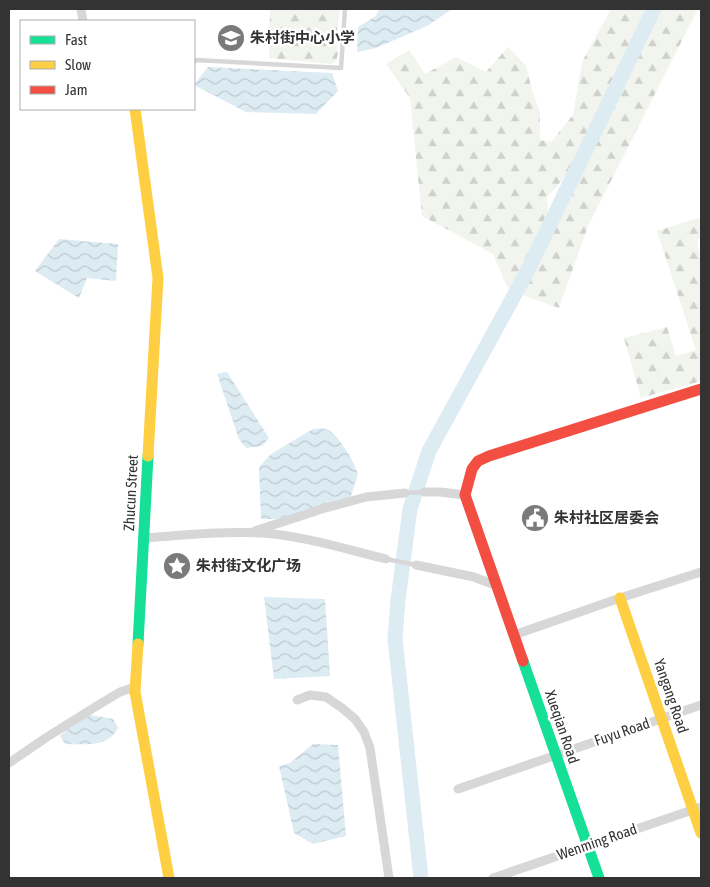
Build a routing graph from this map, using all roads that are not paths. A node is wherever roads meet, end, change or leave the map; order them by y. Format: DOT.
graph roads {
  1 [pos="345,9"];
  2 [pos="195,61"];
  3 [pos="135,110"];
  4 [pos="701,389"];
  5 [pos="424,492"];
  6 [pos="404,494"];
  7 [pos="465,495"];
  8 [pos="249,533"];
  9 [pos="144,538"];
  10 [pos="386,559"];
  11 [pos="416,565"];
  12 [pos="701,572"];
  13 [pos="497,586"];
  14 [pos="620,598"];
  15 [pos="514,635"];
  16 [pos="135,687"];
  17 [pos="297,700"];
  18 [pos="701,705"];
  19 [pos="663,718"];
  20 [pos="556,755"];
  21 [pos="9,763"];
  22 [pos="458,789"];
  23 [pos="697,808"];
  24 [pos="701,833"];
  25 [pos="587,846"];
  26 [pos="169,878"];
  27 [pos="390,878"];
  28 [pos="493,878"];
  29 [pos="599,878"];
  1 -- 2 [label="lane"];
  3 -- 9 [label="street, Zhucun Street"];
  4 -- 7 [label="street"];
  5 -- 6 [label="lane"];
  5 -- 7 [label="street"];
  6 -- 8 [label="street"];
  7 -- 13 [label="street, Xueqian Road"];
  8 -- 9 [label="street"];
  8 -- 10 [label="street"];
  9 -- 16 [label="street, Zhucun Street"];
  10 -- 11 [label="lane"];
  11 -- 13 [label="street"];
  12 -- 14 [label="street"];
  13 -- 15 [label="street, Xueqian Road"];
  14 -- 15 [label="street"];
  14 -- 19 [label="street, Yangang Road"];
  15 -- 20 [label="street, Xueqian Road"];
  16 -- 21 [label="street"];
  16 -- 26 [label="street, Zhucun Street"];
  17 -- 27 [label="street"];
  18 -- 19 [label="street, Fuyu Road"];
  19 -- 20 [label="street, Fuyu Road"];
  19 -- 23 [label="street, Yangang Road"];
  20 -- 22 [label="street, Fuyu Road"];
  20 -- 25 [label="street, Xueqian Road"];
  23 -- 24 [label="street, Yangang Road"];
  23 -- 25 [label="street, Wenming Road"];
  25 -- 28 [label="street, Wenming Road"];
  25 -- 29 [label="street, Xueqian Road"];
}
